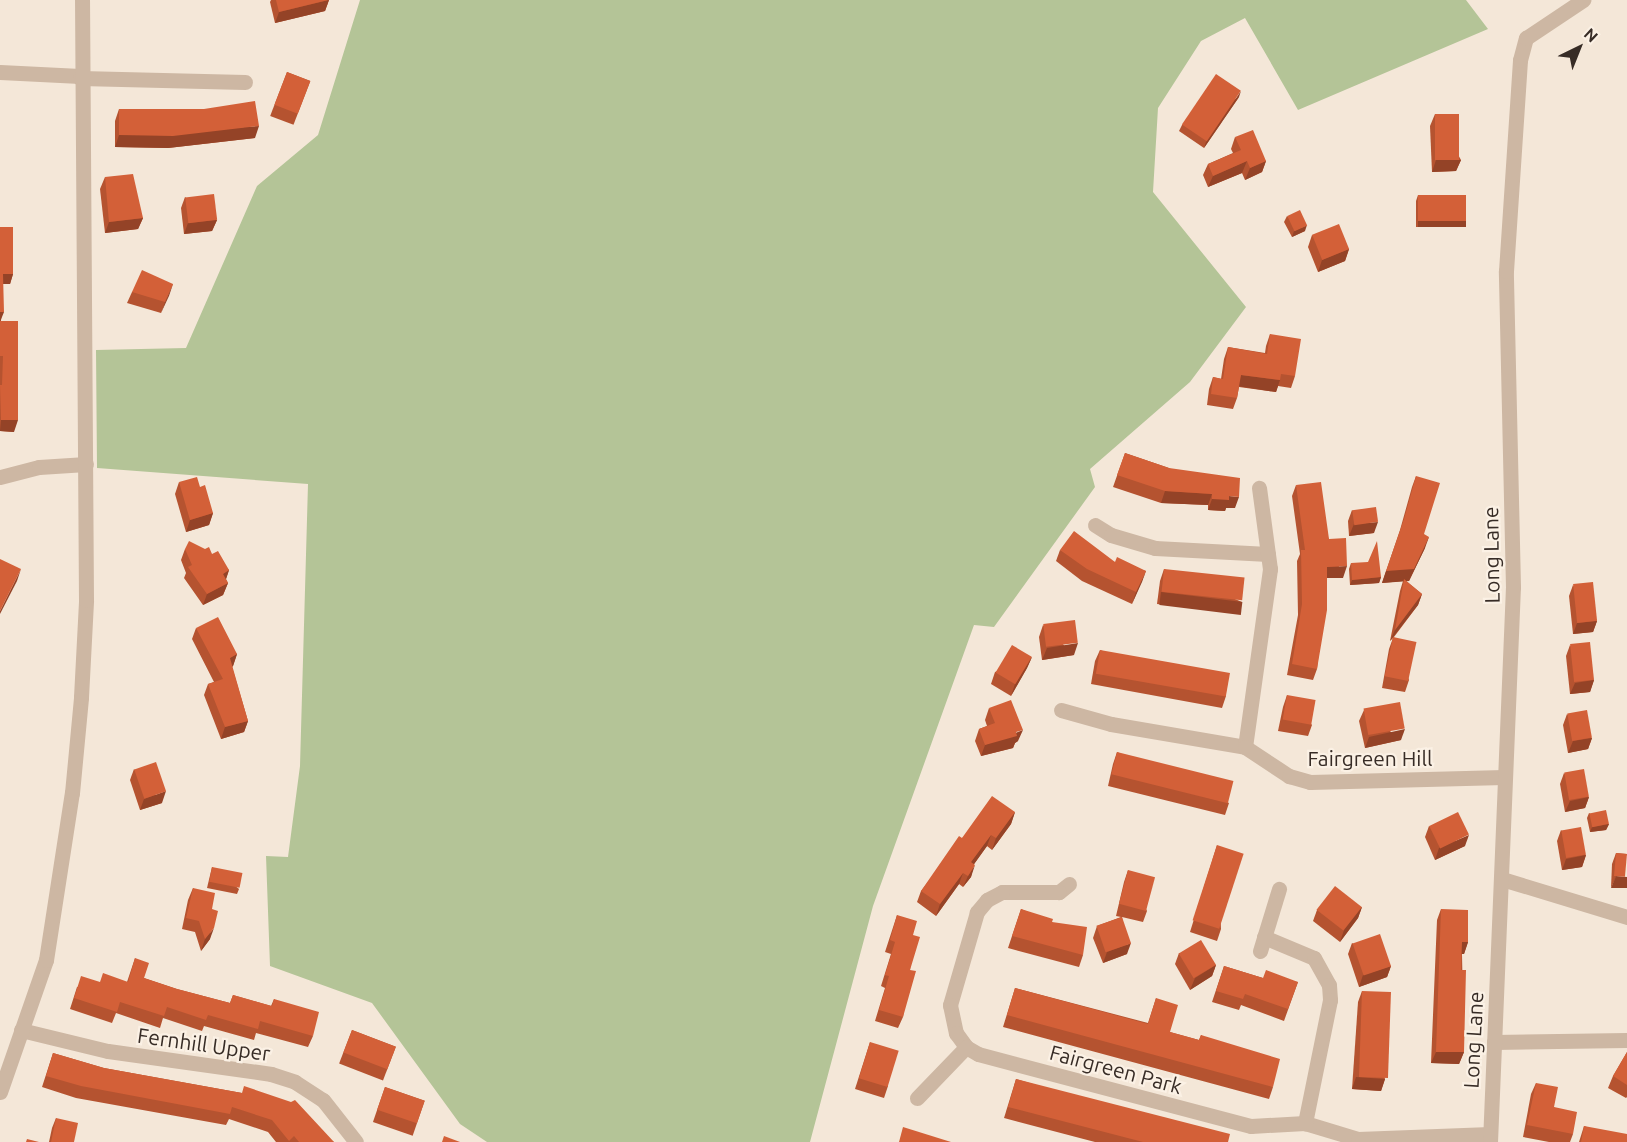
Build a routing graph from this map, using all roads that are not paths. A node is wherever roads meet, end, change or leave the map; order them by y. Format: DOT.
graph roads {
  1 [pos="82,0"];
  2 [pos="1583,0"];
  3 [pos="0,72"];
  4 [pos="80,77"];
  5 [pos="245,82"];
  6 [pos="86,464"];
  7 [pos="0,477"];
  8 [pos="1259,488"];
  9 [pos="1095,525"];
  10 [pos="1268,554"];
  11 [pos="1061,710"];
  12 [pos="1245,747"];
  13 [pos="1504,777"];
  14 [pos="1502,879"];
  15 [pos="1069,884"];
  16 [pos="1279,890"];
  17 [pos="1627,917"];
  18 [pos="21,1030"];
  19 [pos="1627,1040"];
  20 [pos="1494,1042"];
  21 [pos="966,1047"];
  22 [pos="0,1092"];
  23 [pos="917,1098"];
  24 [pos="1305,1123"];
  25 [pos="1258,1126"];
  26 [pos="1490,1138"];
  27 [pos="356,1142"];
  28 [pos="1255,1142"];
  1 -- 4 [label="street"];
  2 -- 13 [label="street, Long Lane"];
  3 -- 4 [label="street"];
  4 -- 5 [label="street"];
  4 -- 6 [label="street"];
  6 -- 7 [label="street"];
  6 -- 18 [label="street"];
  8 -- 10 [label="street"];
  9 -- 10 [label="street"];
  10 -- 12 [label="street"];
  11 -- 12 [label="street, Fairgreen Hill"];
  12 -- 13 [label="street, Fairgreen Hill"];
  13 -- 14 [label="street, Long Lane"];
  14 -- 17 [label="street"];
  14 -- 20 [label="street, Long Lane"];
  15 -- 21 [label="street"];
  16 -- 24 [label="street"];
  18 -- 22 [label="street"];
  18 -- 27 [label="street, Fernhill Upper"];
  19 -- 20 [label="street"];
  20 -- 26 [label="street, Long Lane"];
  21 -- 23 [label="street"];
  21 -- 25 [label="street, Fairgreen Park"];
  24 -- 25 [label="street, Fairgreen Park"];
  24 -- 26 [label="street, Fairgreen Park"];
  25 -- 28 [label="street"];
}
